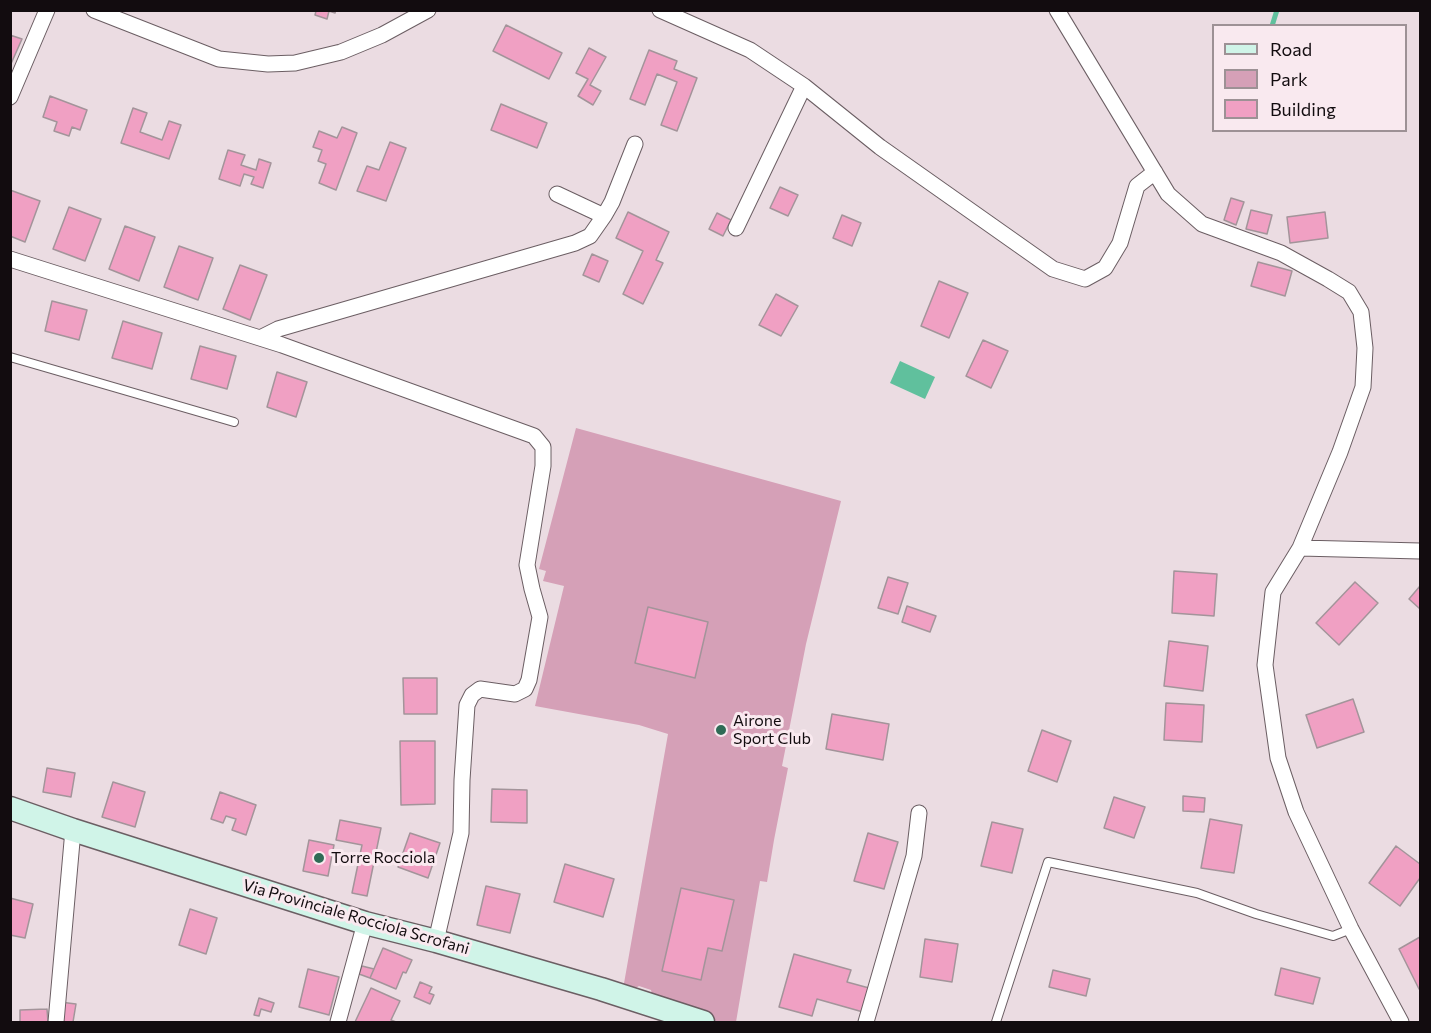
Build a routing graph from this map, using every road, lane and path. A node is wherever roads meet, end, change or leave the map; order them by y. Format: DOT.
graph roads {
  1 [pos="47,10"];
  2 [pos="94,10"];
  3 [pos="428,10"];
  4 [pos="660,10"];
  5 [pos="1057,10"];
  6 [pos="804,86"];
  7 [pos="10,97"];
  8 [pos="635,144"];
  9 [pos="1155,172"];
  10 [pos="557,194"];
  11 [pos="604,216"];
  12 [pos="736,228"];
  13 [pos="10,259"];
  14 [pos="260,338"];
  15 [pos="10,357"];
  16 [pos="234,422"];
  17 [pos="1300,548"];
  18 [pos="1420,551"];
  19 [pos="10,808"];
  20 [pos="919,813"];
  21 [pos="73,830"];
  22 [pos="365,923"];
  23 [pos="1351,929"];
  24 [pos="436,941"];
  25 [pos="56,1023"];
  26 [pos="338,1023"];
  27 [pos="703,1023"];
  28 [pos="866,1023"];
  29 [pos="996,1023"];
  30 [pos="1401,1023"];
  1 -- 7 [label="street"];
  2 -- 3 [label="street"];
  4 -- 6 [label="street"];
  5 -- 9 [label="street"];
  6 -- 9 [label="street"];
  6 -- 12 [label="street"];
  8 -- 11 [label="street"];
  9 -- 17 [label="street"];
  10 -- 11 [label="street"];
  11 -- 14 [label="street"];
  13 -- 14 [label="street"];
  14 -- 24 [label="street"];
  15 -- 16 [label="lane"];
  17 -- 18 [label="street"];
  17 -- 23 [label="street"];
  19 -- 21 [label="street, Via Provinciale Rocciola Scrofani"];
  20 -- 28 [label="street"];
  21 -- 22 [label="street, Via Provinciale Rocciola Scrofani"];
  21 -- 25 [label="street"];
  22 -- 24 [label="street, Via Provinciale Rocciola Scrofani"];
  22 -- 26 [label="street"];
  23 -- 29 [label="lane"];
  23 -- 30 [label="street"];
  24 -- 27 [label="street, Via Provinciale Rocciola Scrofani"];
}
